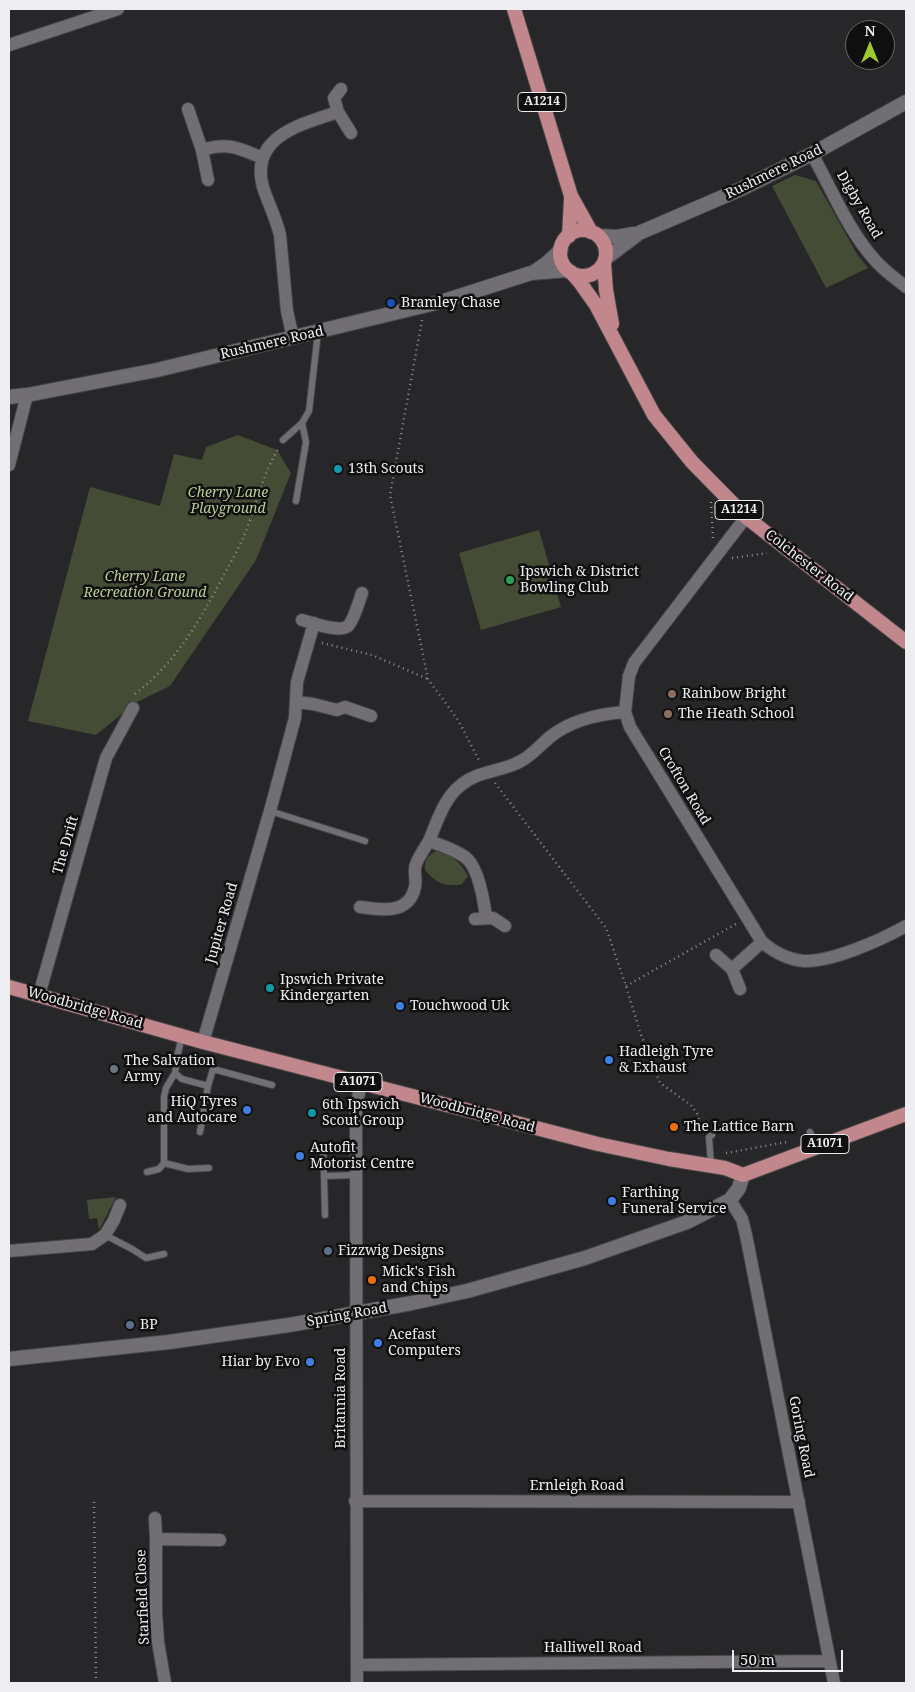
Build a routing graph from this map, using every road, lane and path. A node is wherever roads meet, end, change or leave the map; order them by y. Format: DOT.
graph roads {
  1 [pos="118,9"];
  2 [pos="514,9"];
  3 [pos="9,45"];
  4 [pos="341,89"];
  5 [pos="906,102"];
  6 [pos="188,109"];
  7 [pos="338,112"];
  8 [pos="351,133"];
  9 [pos="202,150"];
  10 [pos="812,154"];
  11 [pos="263,158"];
  12 [pos="208,180"];
  13 [pos="571,196"];
  14 [pos="639,233"];
  15 [pos="595,234"];
  16 [pos="569,236"];
  17 [pos="561,250"];
  18 [pos="605,261"];
  19 [pos="569,271"];
  20 [pos="531,273"];
  21 [pos="906,287"];
  22 [pos="424,306"];
  23 [pos="318,332"];
  24 [pos="293,338"];
  25 [pos="616,339"];
  26 [pos="28,395"];
  27 [pos="9,397"];
  28 [pos="302,423"];
  29 [pos="284,440"];
  30 [pos="9,465"];
  31 [pos="296,501"];
  32 [pos="711,502"];
  33 [pos="746,517"];
  34 [pos="713,544"];
  35 [pos="768,552"];
  36 [pos="728,558"];
  37 [pos="362,593"];
  38 [pos="309,640"];
  39 [pos="906,642"];
  40 [pos="428,679"];
  41 [pos="296,702"];
  42 [pos="133,708"];
  43 [pos="624,712"];
  44 [pos="371,716"];
  45 [pos="486,772"];
  46 [pos="270,812"];
  47 [pos="429,840"];
  48 [pos="364,841"];
  49 [pos="360,907"];
  50 [pos="747,918"];
  51 [pos="505,926"];
  52 [pos="906,926"];
  53 [pos="762,942"];
  54 [pos="716,955"];
  55 [pos="732,969"];
  56 [pos="626,986"];
  57 [pos="9,987"];
  58 [pos="740,989"];
  59 [pos="39,995"];
  60 [pos="182,1036"];
  61 [pos="203,1042"];
  62 [pos="175,1073"];
  63 [pos="361,1083"];
  64 [pos="272,1085"];
  65 [pos="208,1086"];
  66 [pos="906,1114"];
  67 [pos="702,1131"];
  68 [pos="200,1132"];
  69 [pos="810,1132"];
  70 [pos="712,1135"];
  71 [pos="789,1142"];
  72 [pos="323,1145"];
  73 [pos="816,1147"];
  74 [pos="710,1159"];
  75 [pos="164,1163"];
  76 [pos="209,1168"];
  77 [pos="147,1172"];
  78 [pos="357,1175"];
  79 [pos="743,1175"];
  80 [pos="324,1176"];
  81 [pos="730,1200"];
  82 [pos="120,1205"];
  83 [pos="325,1215"];
  84 [pos="105,1235"];
  85 [pos="9,1251"];
  86 [pos="164,1254"];
  87 [pos="357,1314"];
  88 [pos="9,1359"];
  89 [pos="355,1501"];
  90 [pos="94,1502"];
  91 [pos="799,1502"];
  92 [pos="155,1518"];
  93 [pos="156,1539"];
  94 [pos="220,1540"];
  95 [pos="830,1661"];
  96 [pos="357,1665"];
  97 [pos="96,1683"];
  98 [pos="166,1683"];
  99 [pos="356,1683"];
  100 [pos="834,1683"];
  1 -- 3 [label="street"];
  2 -- 13 [label="main road, A1214"];
  4 -- 7 [label="street"];
  5 -- 10 [label="street, Rushmere Road"];
  6 -- 9 [label="street"];
  7 -- 8 [label="street"];
  7 -- 11 [label="street"];
  9 -- 11 [label="street"];
  9 -- 12 [label="street"];
  10 -- 14 [label="street, Rushmere Road"];
  10 -- 21 [label="street, Digby Road"];
  11 -- 24 [label="street"];
  13 -- 15 [label="main road, A1214"];
  13 -- 16 [label="main road, A1214"];
  14 -- 15 [label="street, Rushmere Road"];
  14 -- 18 [label="street, Rushmere Road"];
  15 -- 16 [label="main road"];
  15 -- 18 [label="main road"];
  16 -- 17 [label="main road"];
  17 -- 19 [label="main road"];
  17 -- 20 [label="street, Rushmere Road"];
  18 -- 19 [label="main road"];
  18 -- 25 [label="main road, Colchester Road / A1214"];
  19 -- 20 [label="street, Rushmere Road"];
  19 -- 25 [label="main road, Colchester Road / A1214"];
  20 -- 22 [label="street, Rushmere Road"];
  22 -- 23 [label="street, Rushmere Road"];
  22 -- 40 [label="path"];
  23 -- 24 [label="street, Rushmere Road"];
  23 -- 28 [label="lane"];
  24 -- 26 [label="street, Rushmere Road"];
  25 -- 33 [label="main road, Colchester Road / A1214"];
  26 -- 27 [label="street, Rushmere Road"];
  26 -- 30 [label="street"];
  28 -- 29 [label="lane"];
  28 -- 31 [label="lane"];
  29 -- 42 [label="path"];
  32 -- 34 [label="path"];
  33 -- 39 [label="main road, Colchester Road / A1214"];
  33 -- 43 [label="street"];
  35 -- 36 [label="path"];
  37 -- 38 [label="street, Jupiter Road"];
  38 -- 40 [label="path"];
  38 -- 41 [label="street, Jupiter Road"];
  40 -- 45 [label="path"];
  41 -- 44 [label="street"];
  41 -- 46 [label="street, Jupiter Road"];
  42 -- 59 [label="street, The Drift"];
  43 -- 45 [label="street"];
  43 -- 50 [label="street, Crofton Road"];
  45 -- 47 [label="street"];
  45 -- 56 [label="path"];
  46 -- 48 [label="lane"];
  46 -- 61 [label="street, Jupiter Road"];
  47 -- 49 [label="street"];
  47 -- 51 [label="street"];
  50 -- 53 [label="street, Crofton Road"];
  50 -- 56 [label="path"];
  52 -- 53 [label="street, Crofton Road"];
  53 -- 55 [label="street"];
  54 -- 55 [label="street"];
  55 -- 58 [label="street"];
  56 -- 67 [label="path"];
  57 -- 59 [label="main road, Woodbridge Road / A1071"];
  59 -- 60 [label="main road, Woodbridge Road / A1071"];
  60 -- 61 [label="main road, Woodbridge Road / A1071"];
  60 -- 62 [label="lane"];
  61 -- 63 [label="main road, Woodbridge Road / A1071"];
  62 -- 65 [label="lane"];
  62 -- 75 [label="lane"];
  63 -- 74 [label="main road, Woodbridge Road / A1071"];
  63 -- 78 [label="street, Britannia Road"];
  64 -- 65 [label="lane"];
  65 -- 68 [label="lane"];
  66 -- 73 [label="main road, A1071"];
  69 -- 73 [label="lane"];
  70 -- 74 [label="lane"];
  71 -- 74 [label="path"];
  72 -- 80 [label="lane"];
  73 -- 79 [label="main road, A1071"];
  74 -- 79 [label="main road, Woodbridge Road / A1071"];
  75 -- 76 [label="lane"];
  75 -- 77 [label="lane"];
  78 -- 80 [label="lane"];
  78 -- 87 [label="street, Britannia Road"];
  79 -- 81 [label="street"];
  80 -- 83 [label="lane"];
  81 -- 87 [label="street, Spring Road"];
  81 -- 91 [label="street, Goring Road"];
  82 -- 84 [label="street"];
  84 -- 85 [label="street"];
  84 -- 86 [label="lane"];
  87 -- 88 [label="street, Spring Road"];
  87 -- 89 [label="street, Britannia Road"];
  89 -- 91 [label="street, Ernleigh Road"];
  89 -- 96 [label="street, Britannia Road"];
  90 -- 97 [label="path"];
  91 -- 95 [label="street, Goring Road"];
  92 -- 93 [label="street, Starfield Close"];
  93 -- 94 [label="street, Starfield Close"];
  93 -- 98 [label="street, Starfield Close"];
  95 -- 96 [label="street, Halliwell Road"];
  95 -- 100 [label="street, Goring Road"];
  96 -- 99 [label="street, Britannia Road"];
}
